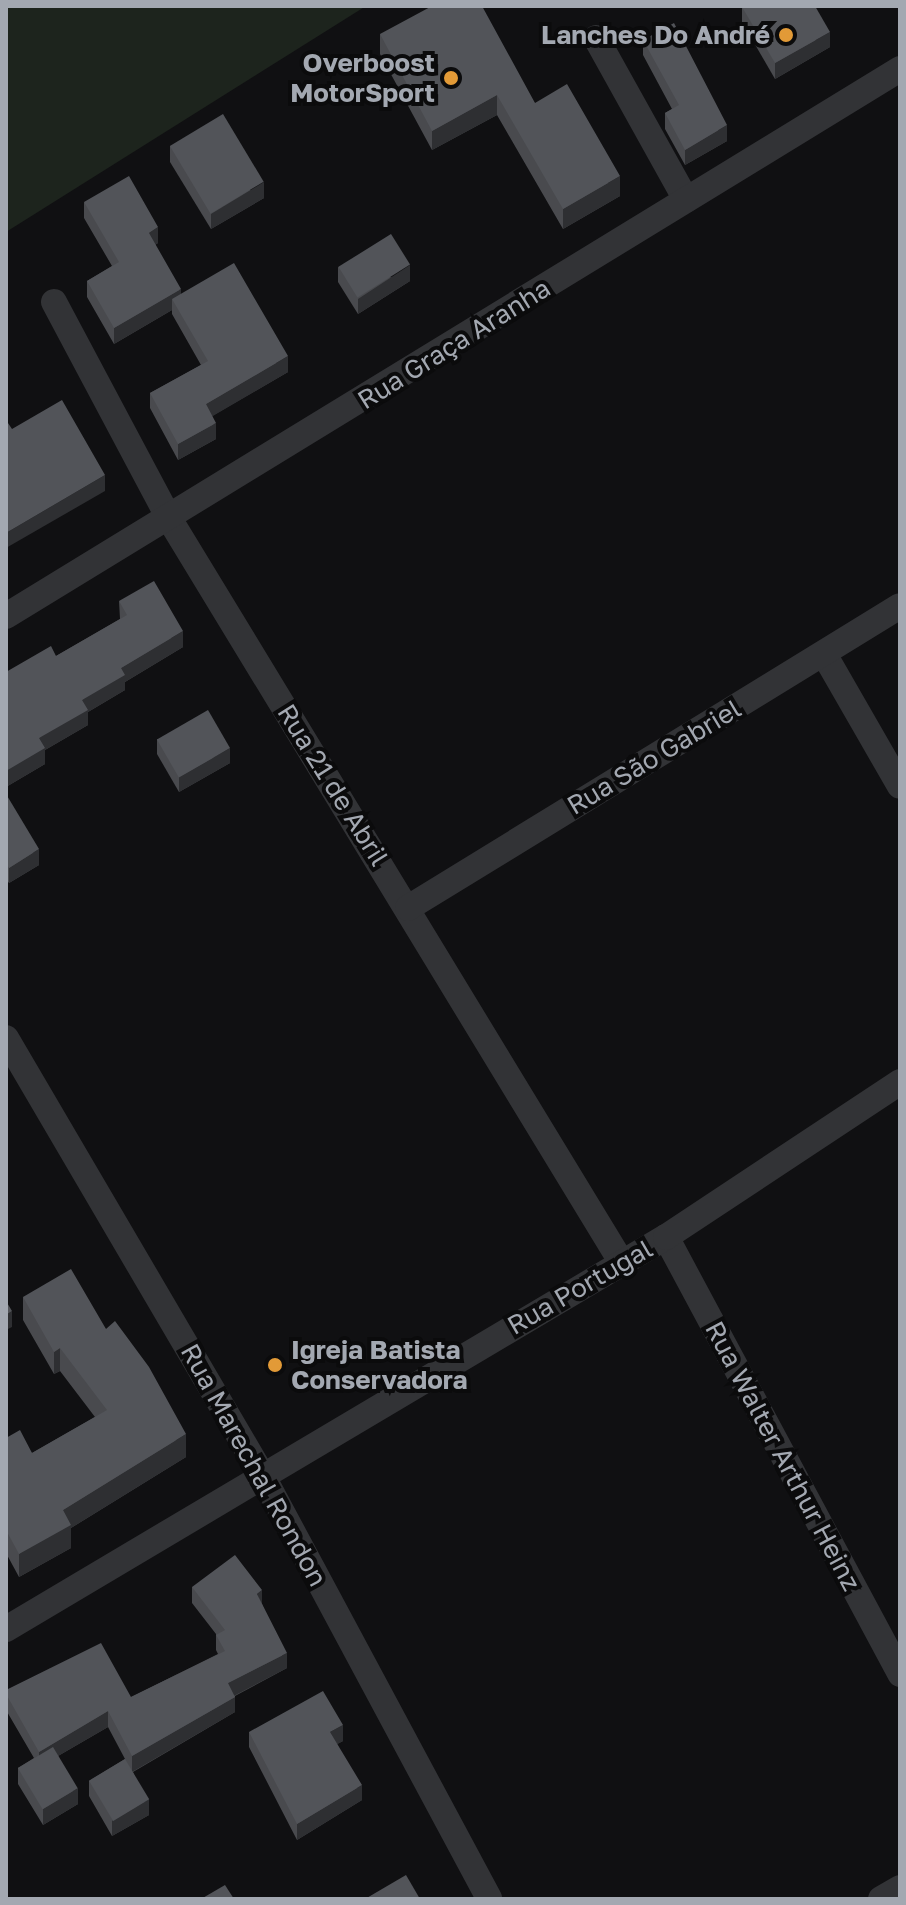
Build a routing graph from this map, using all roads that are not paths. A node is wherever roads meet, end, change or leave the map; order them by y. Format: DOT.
graph roads {
  1 [pos="596,38"];
  2 [pos="900,69"];
  3 [pos="686,200"];
  4 [pos="54,302"];
  5 [pos="170,520"];
  6 [pos="900,606"];
  7 [pos="6,616"];
  8 [pos="824,654"];
  9 [pos="900,786"];
  10 [pos="408,908"];
  11 [pos="6,1038"];
  12 [pos="900,1082"];
  13 [pos="666,1237"];
  14 [pos="622,1263"];
  15 [pos="261,1473"];
  16 [pos="6,1629"];
  17 [pos="900,1674"];
  18 [pos="900,1888"];
  19 [pos="489,1899"];
  20 [pos="881,1899"];
  1 -- 3 [label="street"];
  2 -- 3 [label="street, Rua Graça Aranha"];
  3 -- 5 [label="street, Rua Graça Aranha"];
  4 -- 5 [label="street, Rua 21 de Abril"];
  5 -- 7 [label="street, Rua Graça Aranha"];
  5 -- 10 [label="street, Rua 21 de Abril"];
  6 -- 8 [label="street, Rua São Gabriel"];
  8 -- 9 [label="street"];
  8 -- 10 [label="street, Rua São Gabriel"];
  10 -- 14 [label="street, Rua 21 de Abril"];
  11 -- 15 [label="street, Rua Marechal Rondon"];
  12 -- 13 [label="street, Rua Portugal"];
  13 -- 14 [label="street, Rua Portugal"];
  13 -- 17 [label="street, Rua Walter Arthur Heinz"];
  14 -- 15 [label="street, Rua Portugal"];
  15 -- 16 [label="street, Rua Portugal"];
  15 -- 19 [label="street, Rua Marechal Rondon"];
  18 -- 20 [label="street"];
}
